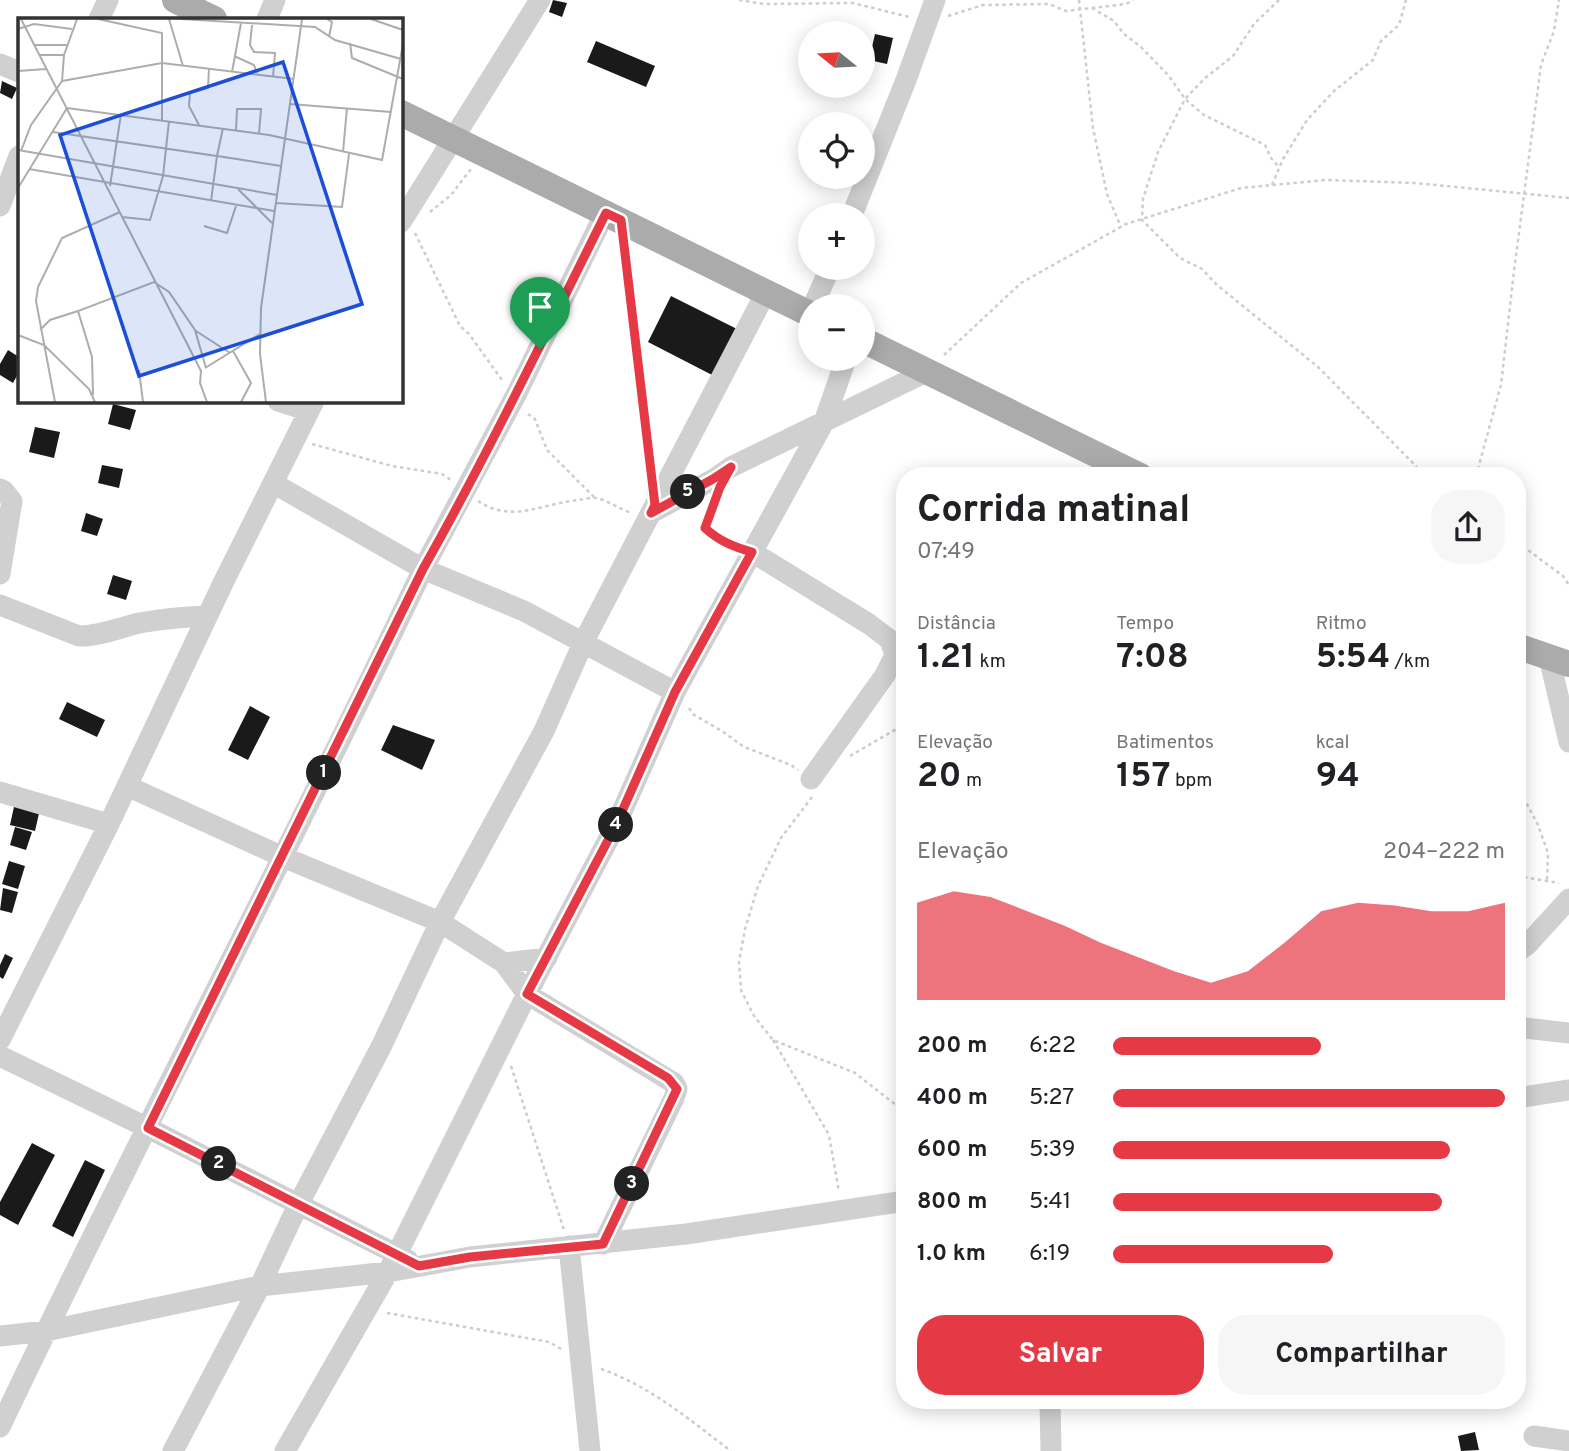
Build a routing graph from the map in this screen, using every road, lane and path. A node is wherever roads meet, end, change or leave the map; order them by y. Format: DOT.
graph roads {
  1 [pos="108,0"];
  2 [pos="175,0"];
  3 [pos="275,0"];
  4 [pos="540,0"];
  5 [pos="739,0"];
  6 [pos="935,0"];
  7 [pos="1079,0"];
  8 [pos="1133,0"];
  9 [pos="1279,0"];
  10 [pos="1406,0"];
  11 [pos="1559,0"];
  12 [pos="1091,8"];
  13 [pos="1081,10"];
  14 [pos="99,18"];
  15 [pos="212,18"];
  16 [pos="267,18"];
  17 [pos="927,22"];
  18 [pos="0,64"];
  19 [pos="18,72"];
  20 [pos="1185,99"];
  21 [pos="402,113"];
  22 [pos="452,138"];
  23 [pos="485,153"];
  24 [pos="1279,167"];
  25 [pos="10,168"];
  26 [pos="1272,185"];
  27 [pos="1524,194"];
  28 [pos="1569,198"];
  29 [pos="857,203"];
  30 [pos="0,206"];
  31 [pos="613,217"];
  32 [pos="406,219"];
  33 [pos="1142,220"];
  34 [pos="1121,227"];
  35 [pos="766,292"];
  36 [pos="798,308"];
  37 [pos="875,346"];
  38 [pos="842,371"];
  39 [pos="926,372"];
  40 [pos="517,393"];
  41 [pos="285,402"];
  42 [pos="311,406"];
  43 [pos="824,422"];
  44 [pos="1121,467"];
  45 [pos="1416,467"];
  46 [pos="1478,467"];
  47 [pos="273,482"];
  48 [pos="0,489"];
  49 [pos="716,497"];
  50 [pos="596,498"];
  51 [pos="653,509"];
  52 [pos="1526,549"];
  53 [pos="752,552"];
  54 [pos="423,569"];
  55 [pos="0,574"];
  56 [pos="1569,585"];
  57 [pos="0,605"];
  58 [pos="207,616"];
  59 [pos="584,641"];
  60 [pos="1526,649"];
  61 [pos="1559,661"];
  62 [pos="675,692"];
  63 [pos="896,729"];
  64 [pos="1569,742"];
  65 [pos="846,758"];
  66 [pos="811,779"];
  67 [pos="127,786"];
  68 [pos="0,792"];
  69 [pos="1526,802"];
  70 [pos="109,824"];
  71 [pos="283,857"];
  72 [pos="1526,878"];
  73 [pos="1547,881"];
  74 [pos="1569,884"];
  75 [pos="1569,899"];
  76 [pos="440,922"];
  77 [pos="1526,944"];
  78 [pos="547,958"];
  79 [pos="504,962"];
  80 [pos="527,994"];
  81 [pos="1526,1028"];
  82 [pos="1569,1032"];
  83 [pos="0,1040"];
  84 [pos="773,1040"];
  85 [pos="504,1043"];
  86 [pos="0,1056"];
  87 [pos="1569,1090"];
  88 [pos="1526,1097"];
  89 [pos="896,1105"];
  90 [pos="148,1128"];
  91 [pos="896,1202"];
  92 [pos="298,1205"];
  93 [pos="842,1210"];
  94 [pos="603,1244"];
  95 [pos="569,1246"];
  96 [pos="393,1263"];
  97 [pos="260,1286"];
  98 [pos="367,1309"];
  99 [pos="46,1331"];
  100 [pos="0,1336"];
  101 [pos="580,1361"];
  102 [pos="1049,1409"];
  103 [pos="0,1427"];
  104 [pos="1534,1436"];
  105 [pos="1569,1441"];
  106 [pos="173,1451"];
  107 [pos="285,1451"];
  108 [pos="590,1451"];
  109 [pos="731,1451"];
  110 [pos="1051,1451"];
  1 -- 14 [label="street"];
  2 -- 15 [label="main road"];
  3 -- 16 [label="street"];
  4 -- 22 [label="street"];
  5 -- 17 [label="path"];
  6 -- 17 [label="street"];
  7 -- 13 [label="path"];
  8 -- 12 [label="path"];
  9 -- 20 [label="path"];
  10 -- 24 [label="path"];
  11 -- 27 [label="path"];
  12 -- 13 [label="path"];
  12 -- 20 [label="path"];
  13 -- 17 [label="path"];
  13 -- 34 [label="path"];
  17 -- 29 [label="street"];
  18 -- 19 [label="street"];
  20 -- 24 [label="path"];
  20 -- 33 [label="path"];
  21 -- 22 [label="main road"];
  22 -- 23 [label="main road"];
  22 -- 32 [label="street"];
  23 -- 31 [label="main road"];
  23 -- 32 [label="path"];
  24 -- 26 [label="path"];
  25 -- 30 [label="street"];
  26 -- 27 [label="path"];
  26 -- 33 [label="path"];
  27 -- 28 [label="path"];
  27 -- 46 [label="path"];
  31 -- 35 [label="main road"];
  31 -- 40 [label="street"];
  31 -- 51 [label="path"];
  32 -- 40 [label="path"];
  33 -- 34 [label="path"];
  33 -- 45 [label="path"];
  34 -- 39 [label="path"];
  35 -- 36 [label="main road"];
  35 -- 51 [label="street"];
  37 -- 39 [label="main road"];
  38 -- 43 [label="street"];
  39 -- 43 [label="street"];
  39 -- 44 [label="main road"];
  40 -- 50 [label="path"];
  40 -- 54 [label="street"];
  41 -- 42 [label="street"];
  42 -- 47 [label="street"];
  43 -- 51 [label="street"];
  43 -- 53 [label="street"];
  47 -- 54 [label="street"];
  47 -- 58 [label="street"];
  48 -- 55 [label="street"];
  49 -- 53 [label="path"];
  51 -- 59 [label="street"];
  52 -- 56 [label="path"];
  53 -- 62 [label="street"];
  53 -- 66 [label="street"];
  54 -- 59 [label="street"];
  54 -- 71 [label="street"];
  57 -- 58 [label="street"];
  58 -- 67 [label="street"];
  59 -- 62 [label="street"];
  59 -- 76 [label="street"];
  60 -- 61 [label="main road"];
  61 -- 64 [label="street"];
  62 -- 66 [label="path"];
  62 -- 78 [label="street"];
  63 -- 65 [label="path"];
  66 -- 84 [label="path"];
  67 -- 70 [label="street"];
  67 -- 71 [label="street"];
  68 -- 70 [label="street"];
  69 -- 73 [label="path"];
  70 -- 83 [label="street"];
  71 -- 76 [label="street"];
  71 -- 90 [label="street"];
  72 -- 73 [label="path"];
  73 -- 74 [label="path"];
  75 -- 77 [label="street"];
  76 -- 79 [label="street"];
  76 -- 92 [label="street"];
  78 -- 79 [label="street"];
  78 -- 80 [label="street"];
  79 -- 80 [label="street"];
  80 -- 85 [label="street"];
  80 -- 94 [label="street"];
  81 -- 82 [label="street"];
  84 -- 89 [label="path"];
  84 -- 93 [label="path"];
  85 -- 95 [label="path"];
  85 -- 96 [label="street"];
  86 -- 90 [label="street"];
  87 -- 88 [label="street"];
  90 -- 92 [label="street"];
  90 -- 99 [label="street"];
  91 -- 93 [label="street"];
  92 -- 96 [label="street"];
  92 -- 97 [label="street"];
  93 -- 94 [label="street"];
  94 -- 95 [label="street"];
  95 -- 96 [label="street"];
  95 -- 101 [label="street"];
  96 -- 97 [label="street"];
  96 -- 98 [label="street"];
  97 -- 99 [label="street"];
  97 -- 106 [label="street"];
  98 -- 101 [label="path"];
  98 -- 107 [label="street"];
  99 -- 100 [label="street"];
  99 -- 103 [label="street"];
  101 -- 108 [label="street"];
  101 -- 109 [label="path"];
  102 -- 110 [label="street"];
  104 -- 105 [label="street"];
}
